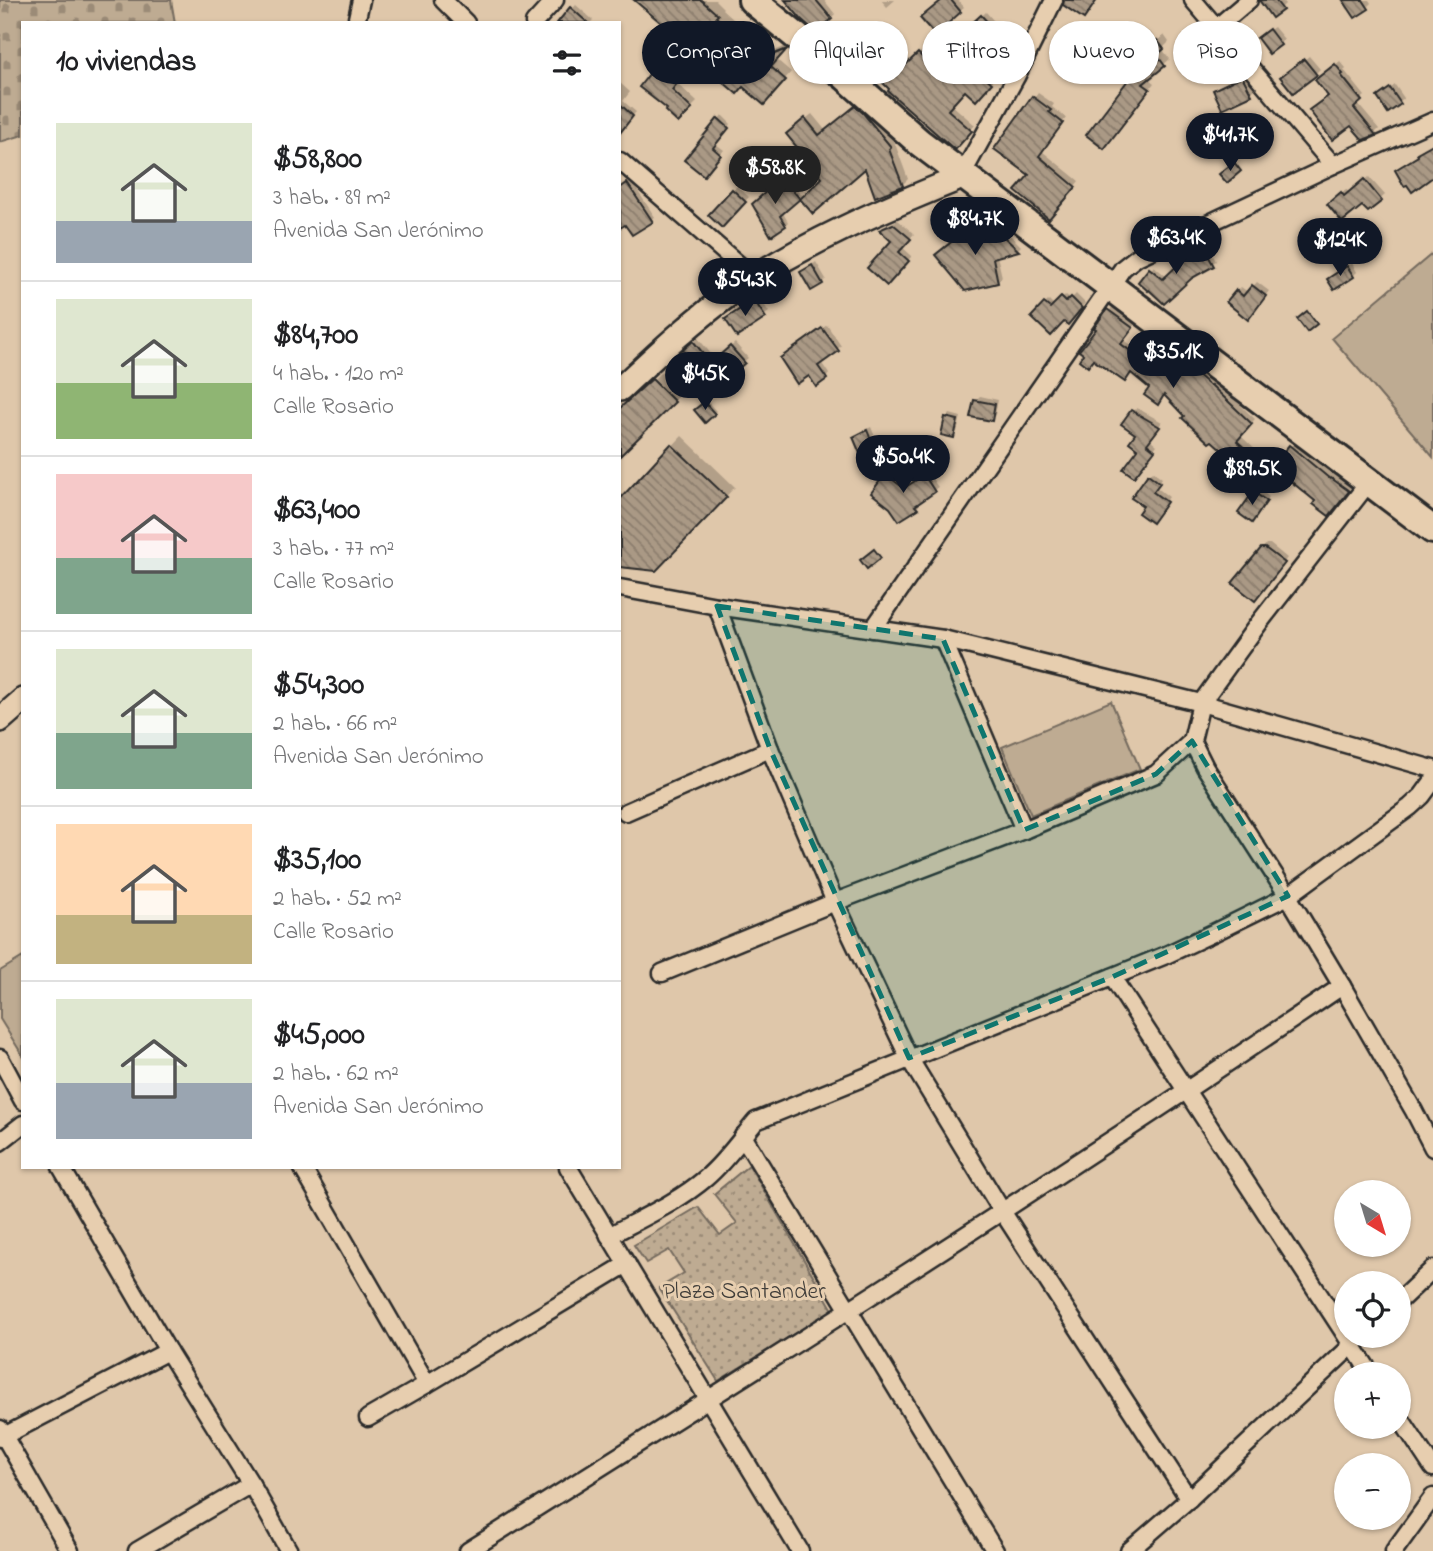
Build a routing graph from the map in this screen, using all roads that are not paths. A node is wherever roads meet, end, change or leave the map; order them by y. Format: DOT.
graph roads {
  1 [pos="361,0"];
  2 [pos="443,0"];
  3 [pos="555,0"];
  4 [pos="752,0"];
  5 [pos="1055,0"];
  6 [pos="1193,0"];
  7 [pos="1249,0"];
  8 [pos="356,21"];
  9 [pos="464,21"];
  10 [pos="536,21"];
  11 [pos="1210,21"];
  12 [pos="1224,21"];
  13 [pos="1262,82"];
  14 [pos="1433,121"];
  15 [pos="621,162"];
  16 [pos="1333,165"];
  17 [pos="962,175"];
  18 [pos="754,278"];
  19 [pos="1111,286"];
  20 [pos="621,388"];
  21 [pos="1369,482"];
  22 [pos="1433,530"];
  23 [pos="621,589"];
  24 [pos="718,606"];
  25 [pos="873,629"];
  26 [pos="943,639"];
  27 [pos="21,702"];
  28 [pos="1201,703"];
  29 [pos="0,720"];
  30 [pos="1192,741"];
  31 [pos="770,749"];
  32 [pos="1433,769"];
  33 [pos="1433,781"];
  34 [pos="626,812"];
  35 [pos="1024,830"];
  36 [pos="1287,896"];
  37 [pos="835,902"];
  38 [pos="662,973"];
  39 [pos="1112,977"];
  40 [pos="1342,986"];
  41 [pos="0,1058"];
  42 [pos="909,1058"];
  43 [pos="1187,1091"];
  44 [pos="21,1097"];
  45 [pos="1425,1118"];
  46 [pos="21,1126"];
  47 [pos="743,1136"];
  48 [pos="0,1142"];
  49 [pos="1433,1149"];
  50 [pos="62,1169"];
  51 [pos="303,1169"];
  52 [pos="569,1169"];
  53 [pos="1002,1211"];
  54 [pos="609,1236"];
  55 [pos="627,1264"];
  56 [pos="1433,1269"];
  57 [pos="1411,1290"];
  58 [pos="1334,1306"];
  59 [pos="850,1310"];
  60 [pos="1349,1348"];
  61 [pos="168,1351"];
  62 [pos="426,1384"];
  63 [pos="708,1400"];
  64 [pos="368,1418"];
  65 [pos="1,1434"];
  66 [pos="1411,1435"];
  67 [pos="1433,1468"];
  68 [pos="251,1484"];
  69 [pos="1433,1497"];
  70 [pos="1189,1499"];
  71 [pos="797,1550"];
  72 [pos="70,1551"];
  73 [pos="137,1551"];
  74 [pos="289,1551"];
  75 [pos="468,1551"];
  76 [pos="995,1551"];
  77 [pos="1129,1551"];
  78 [pos="1394,1551"];
  1 -- 8 [label="street"];
  2 -- 9 [label="street"];
  3 -- 10 [label="street"];
  4 -- 17 [label="main road"];
  5 -- 17 [label="street"];
  6 -- 11 [label="street"];
  7 -- 12 [label="street"];
  13 -- 16 [label="street"];
  14 -- 16 [label="street"];
  15 -- 18 [label="street"];
  16 -- 19 [label="street"];
  17 -- 18 [label="street"];
  17 -- 19 [label="main road"];
  18 -- 20 [label="street"];
  19 -- 21 [label="main road"];
  19 -- 25 [label="street"];
  21 -- 22 [label="main road"];
  21 -- 28 [label="street"];
  23 -- 24 [label="street"];
  24 -- 25 [label="street"];
  24 -- 31 [label="street"];
  25 -- 26 [label="street"];
  26 -- 28 [label="street"];
  26 -- 35 [label="street"];
  27 -- 29 [label="street"];
  28 -- 30 [label="street"];
  28 -- 32 [label="street"];
  30 -- 35 [label="street"];
  30 -- 36 [label="street"];
  31 -- 34 [label="street"];
  31 -- 37 [label="street"];
  33 -- 36 [label="street"];
  35 -- 37 [label="street"];
  36 -- 39 [label="street"];
  36 -- 40 [label="street"];
  37 -- 38 [label="street"];
  37 -- 42 [label="street"];
  39 -- 42 [label="street"];
  39 -- 43 [label="street"];
  40 -- 43 [label="street"];
  40 -- 45 [label="street"];
  41 -- 44 [label="street"];
  42 -- 47 [label="street"];
  42 -- 53 [label="street"];
  43 -- 53 [label="street"];
  43 -- 58 [label="street"];
  45 -- 49 [label="street"];
  46 -- 48 [label="street"];
  47 -- 54 [label="street"];
  47 -- 59 [label="street"];
  50 -- 61 [label="street"];
  51 -- 62 [label="street"];
  52 -- 54 [label="street"];
  53 -- 59 [label="street"];
  53 -- 70 [label="street"];
  54 -- 55 [label="street"];
  55 -- 62 [label="street"];
  55 -- 63 [label="street"];
  56 -- 57 [label="street"];
  59 -- 63 [label="street"];
  59 -- 76 [label="street"];
  60 -- 70 [label="street"];
  61 -- 65 [label="street"];
  61 -- 68 [label="street"];
  62 -- 64 [label="street"];
  63 -- 71 [label="street"];
  63 -- 75 [label="street"];
  65 -- 72 [label="street"];
  66 -- 67 [label="street"];
  68 -- 73 [label="street"];
  68 -- 74 [label="street"];
  69 -- 78 [label="street"];
  70 -- 77 [label="street"];
}
